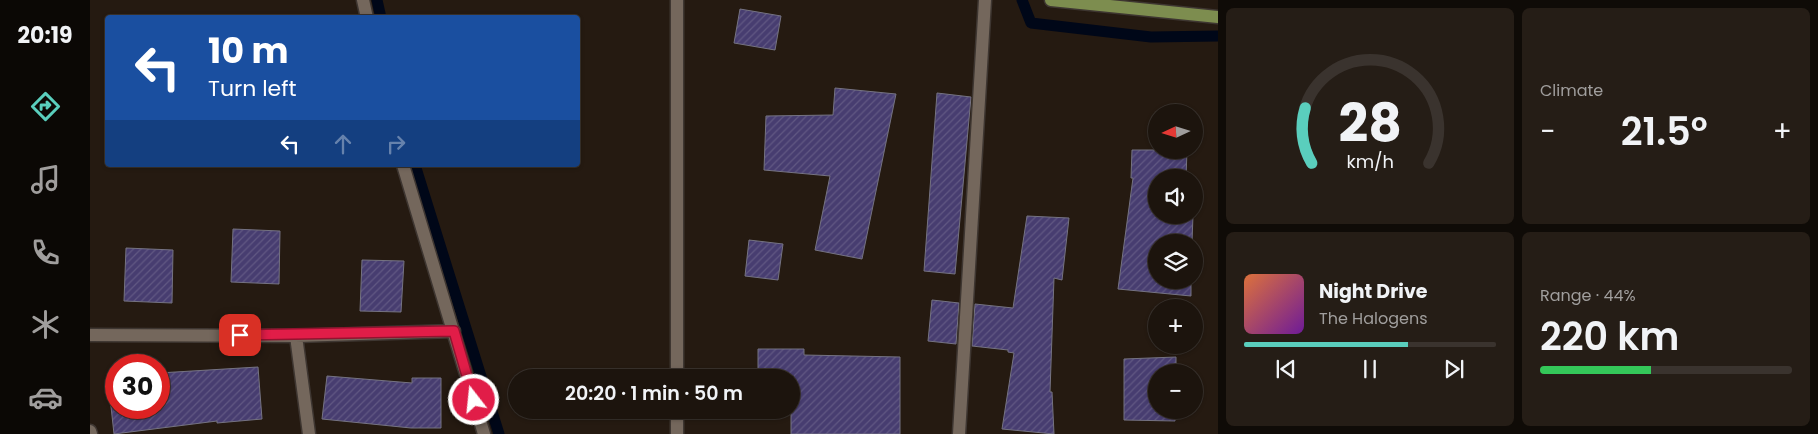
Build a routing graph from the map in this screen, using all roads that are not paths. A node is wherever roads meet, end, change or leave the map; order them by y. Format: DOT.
graph roads {
  1 [pos="363,0"];
  2 [pos="677,0"];
  3 [pos="985,0"];
  4 [pos="1051,0"];
  5 [pos="366,15"];
  6 [pos="1218,16"];
  7 [pos="404,167"];
  8 [pos="454,331"];
  9 [pos="90,335"];
  10 [pos="296,336"];
  11 [pos="677,369"];
  12 [pos="677,419"];
  13 [pos="309,434"];
  14 [pos="484,434"];
  15 [pos="677,434"];
  16 [pos="959,434"];
  1 -- 5 [label="street"];
  2 -- 11 [label="street"];
  3 -- 16 [label="street"];
  4 -- 6 [label="main road"];
  7 -- 8 [label="street"];
  8 -- 10 [label="street"];
  8 -- 14 [label="street"];
  9 -- 10 [label="street"];
  10 -- 13 [label="street"];
  12 -- 15 [label="street"];
}
